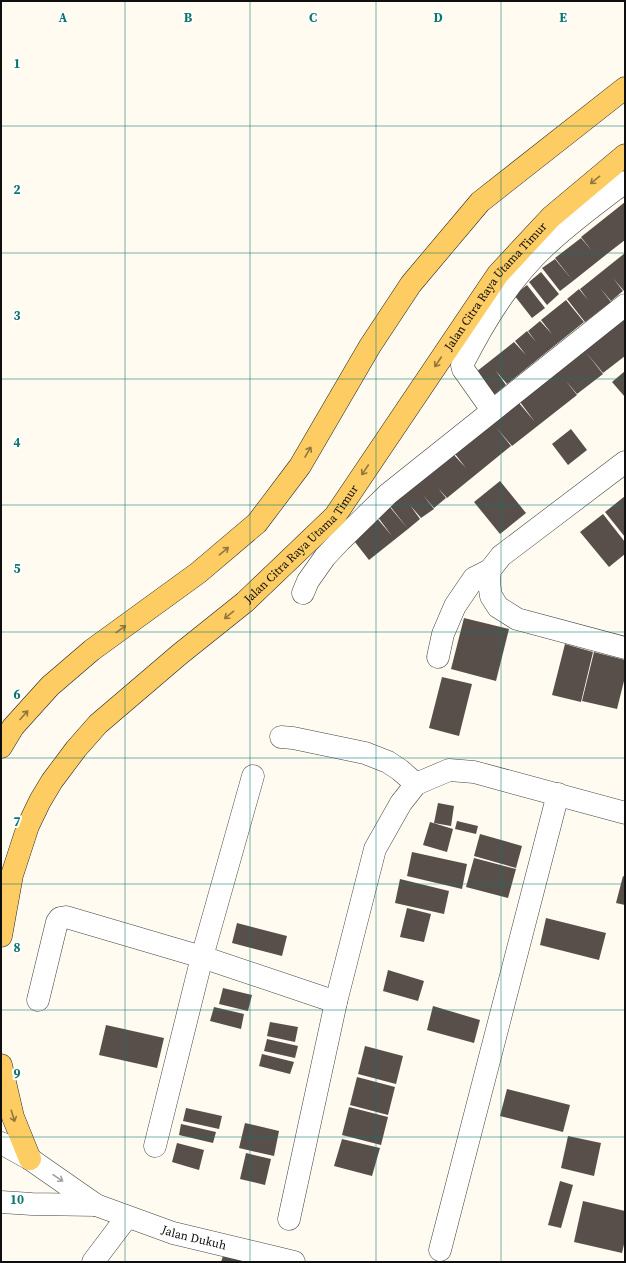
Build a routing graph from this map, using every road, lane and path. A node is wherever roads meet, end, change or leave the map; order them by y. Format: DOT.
graph roads {
  1 [pos="625,88"];
  2 [pos="625,155"];
  3 [pos="625,182"];
  4 [pos="625,305"];
  5 [pos="492,410"];
  6 [pos="625,462"];
  7 [pos="490,570"];
  8 [pos="303,593"];
  9 [pos="625,648"];
  10 [pos="438,657"];
  11 [pos="281,737"];
  12 [pos="1,747"];
  13 [pos="253,776"];
  14 [pos="416,784"];
  15 [pos="558,794"];
  16 [pos="625,813"];
  17 [pos="1,936"];
  18 [pos="202,957"];
  19 [pos="38,1000"];
  20 [pos="336,1002"];
  21 [pos="1,1064"];
  22 [pos="1,1143"];
  23 [pos="155,1146"];
  24 [pos="30,1159"];
  25 [pos="1,1202"];
  26 [pos="96,1205"];
  27 [pos="127,1217"];
  28 [pos="289,1219"];
  29 [pos="440,1250"];
  30 [pos="93,1262"];
  31 [pos="294,1262"];
  12 -- 1 [label="main road, one-way"];
  2 -- 17 [label="main road, Jalan Citra Raya Utama Timur, one-way"];
  3 -- 5 [label="street"];
  4 -- 5 [label="street"];
  5 -- 8 [label="street"];
  6 -- 7 [label="street"];
  7 -- 9 [label="street"];
  7 -- 10 [label="street"];
  11 -- 14 [label="street"];
  13 -- 18 [label="street"];
  14 -- 15 [label="street"];
  14 -- 20 [label="street"];
  15 -- 16 [label="street"];
  15 -- 29 [label="street"];
  18 -- 19 [label="street"];
  18 -- 20 [label="street"];
  18 -- 23 [label="street"];
  20 -- 28 [label="street"];
  21 -- 24 [label="main road, one-way"];
  22 -- 24 [label="street, Jalan Dukuh"];
  24 -- 26 [label="street, Jalan Dukuh, one-way"];
  25 -- 26 [label="street, Jalan Dukuh"];
  26 -- 27 [label="street, Jalan Dukuh"];
  27 -- 30 [label="street"];
  27 -- 31 [label="street, Jalan Dukuh"];
}
